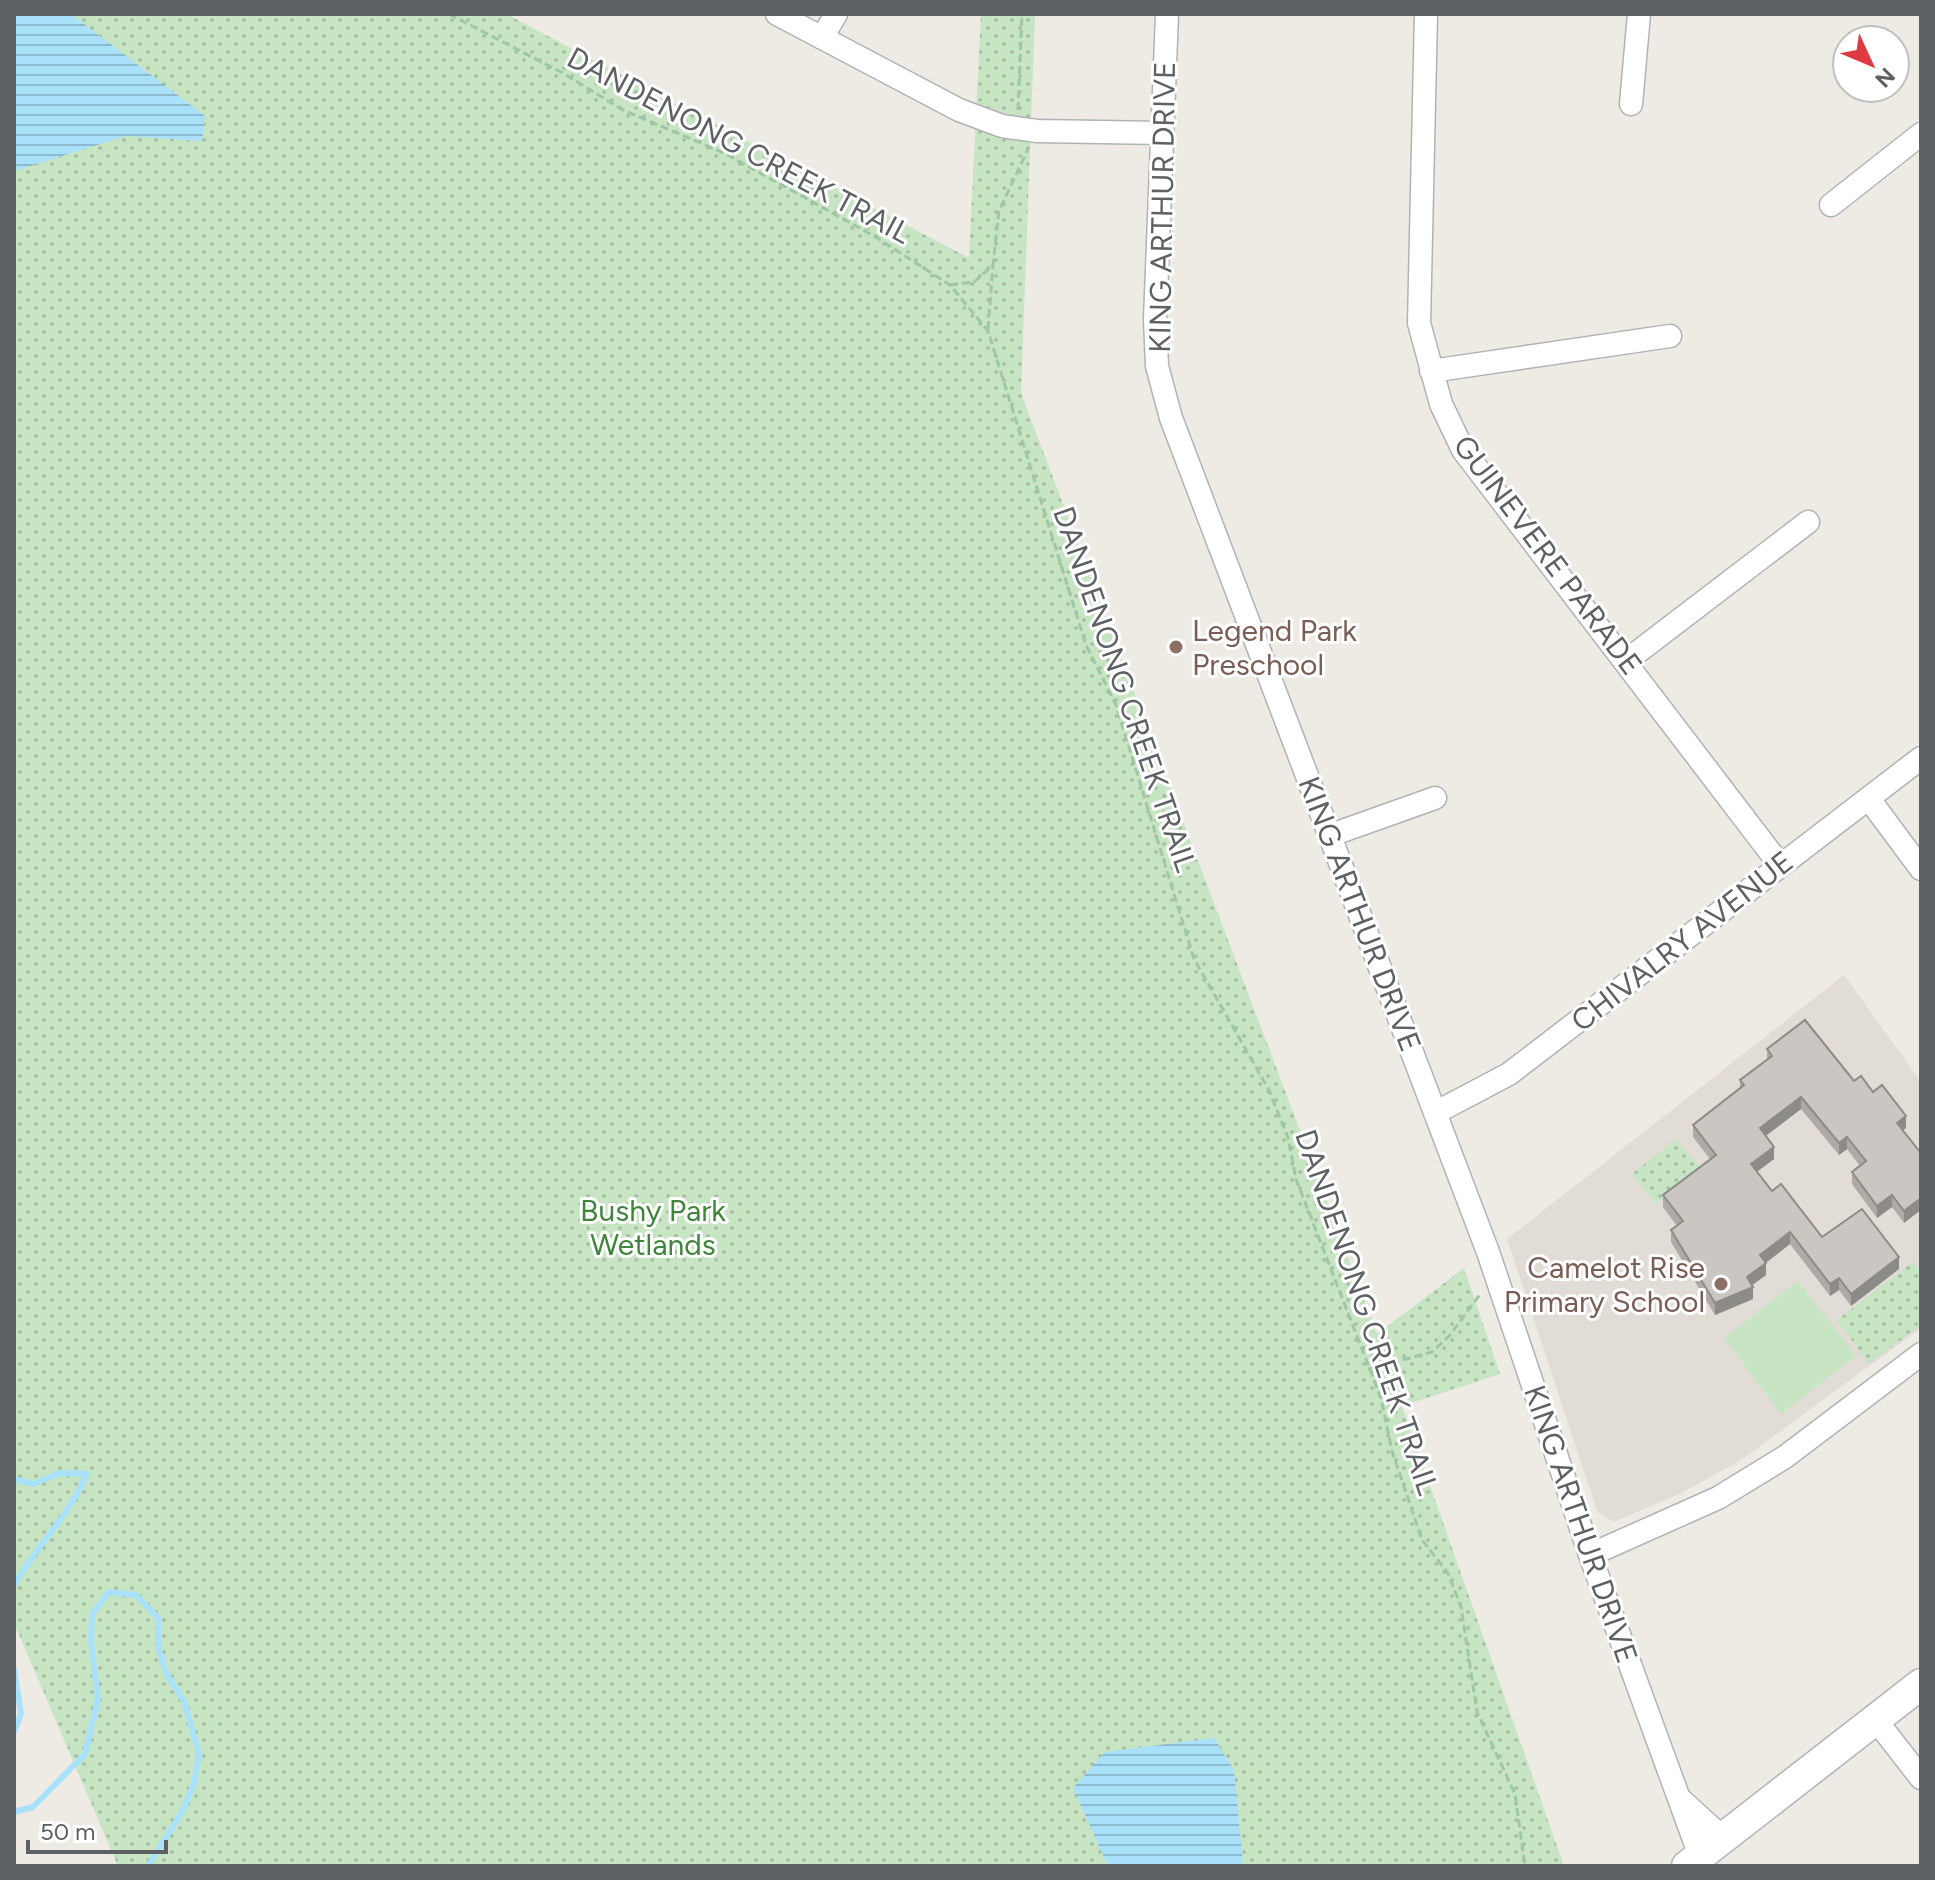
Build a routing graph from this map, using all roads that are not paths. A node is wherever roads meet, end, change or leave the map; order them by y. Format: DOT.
graph roads {
  1 [pos="777,14"];
  2 [pos="836,14"];
  3 [pos="1167,14"];
  4 [pos="1426,14"];
  5 [pos="1639,14"];
  6 [pos="822,38"];
  7 [pos="1631,104"];
  8 [pos="1163,133"];
  9 [pos="1921,134"];
  10 [pos="1831,205"];
  11 [pos="1670,336"];
  12 [pos="1431,371"];
  13 [pos="1808,522"];
  14 [pos="1626,661"];
  15 [pos="1921,758"];
  16 [pos="1435,798"];
  17 [pos="1869,799"];
  18 [pos="1331,835"];
  19 [pos="1780,865"];
  20 [pos="1921,869"];
  21 [pos="1435,1113"];
  22 [pos="1921,1354"];
  23 [pos="1590,1555"];
  24 [pos="1921,1684"];
  25 [pos="1875,1719"];
  26 [pos="1921,1778"];
  27 [pos="1703,1853"];
  1 -- 6 [label="street"];
  2 -- 6 [label="street"];
  3 -- 8 [label="street, KING ARTHUR DRIVE"];
  4 -- 12 [label="street, GUINEVERE PARADE"];
  5 -- 7 [label="street"];
  6 -- 8 [label="street"];
  8 -- 18 [label="street, KING ARTHUR DRIVE"];
  9 -- 10 [label="street"];
  11 -- 12 [label="street"];
  12 -- 14 [label="street, GUINEVERE PARADE"];
  13 -- 14 [label="street"];
  14 -- 19 [label="street, GUINEVERE PARADE"];
  15 -- 17 [label="street, CHIVALRY AVENUE"];
  16 -- 18 [label="street"];
  17 -- 19 [label="street, CHIVALRY AVENUE"];
  17 -- 20 [label="street"];
  18 -- 21 [label="street, KING ARTHUR DRIVE"];
  19 -- 21 [label="street, CHIVALRY AVENUE"];
  21 -- 23 [label="street, KING ARTHUR DRIVE"];
  22 -- 23 [label="street"];
  23 -- 27 [label="street, KING ARTHUR DRIVE"];
  24 -- 25 [label="main road"];
  25 -- 26 [label="street"];
  25 -- 27 [label="main road"];
}
